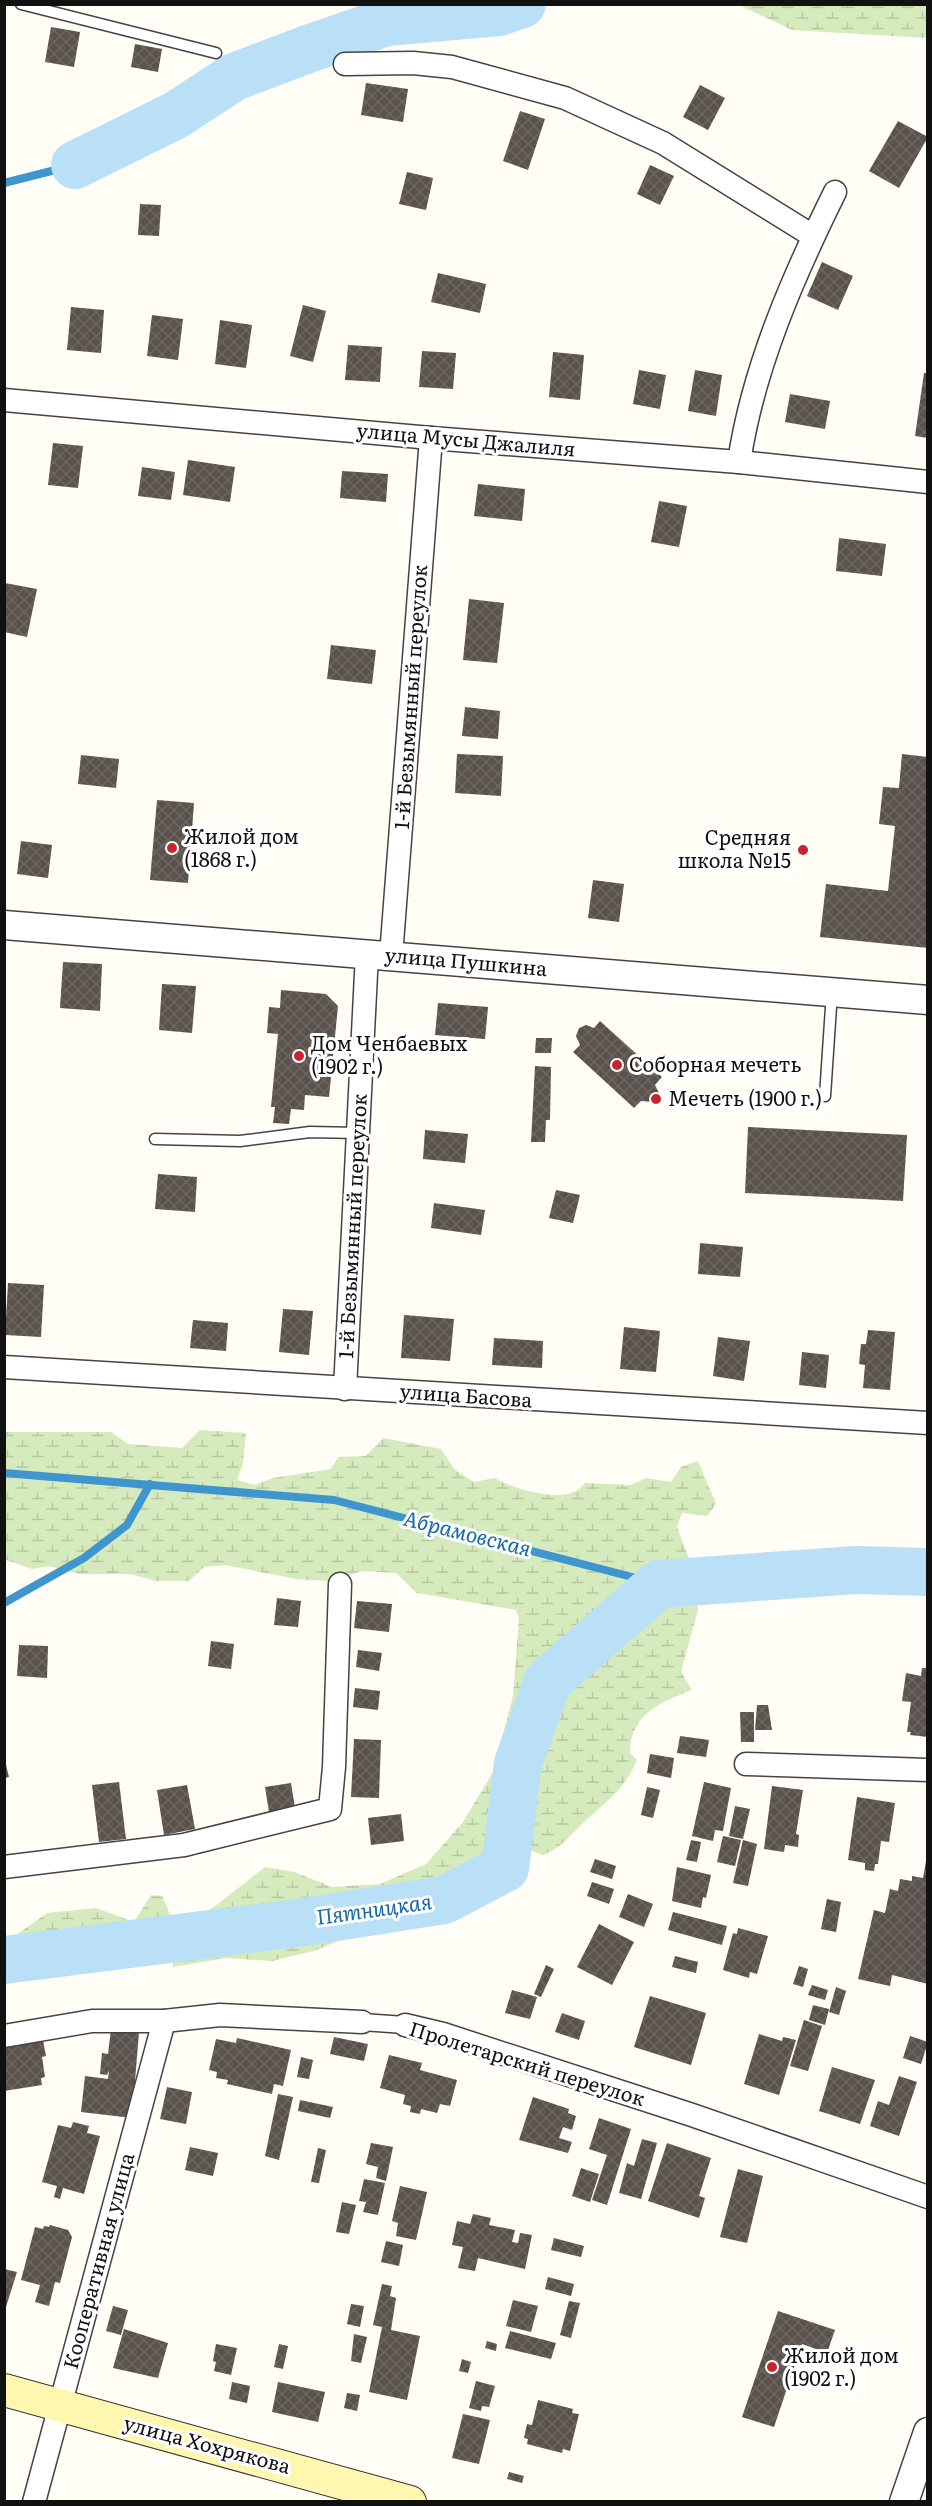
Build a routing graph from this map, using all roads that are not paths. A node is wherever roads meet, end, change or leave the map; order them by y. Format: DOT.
graph roads {
  1 [pos="21,4"];
  2 [pos="216,53"];
  3 [pos="345,64"];
  4 [pos="835,192"];
  5 [pos="813,236"];
  6 [pos="4,400"];
  7 [pos="431,438"];
  8 [pos="739,462"];
  9 [pos="927,482"];
  10 [pos="4,925"];
  11 [pos="379,955"];
  12 [pos="832,992"];
  13 [pos="927,999"];
  14 [pos="825,1096"];
  15 [pos="358,1133"];
  16 [pos="155,1139"];
  17 [pos="4,1367"];
  18 [pos="345,1389"];
  19 [pos="927,1423"];
  20 [pos="340,1584"];
  21 [pos="746,1764"];
  22 [pos="927,1770"];
  23 [pos="4,1867"];
  24 [pos="164,2021"];
  25 [pos="362,2022"];
  26 [pos="405,2025"];
  27 [pos="4,2036"];
  28 [pos="927,2196"];
  29 [pos="4,2390"];
  30 [pos="61,2405"];
  31 [pos="927,2432"];
  32 [pos="34,2502"];
  33 [pos="410,2502"];
  34 [pos="904,2502"];
  1 -- 2 [label="lane"];
  3 -- 5 [label="street"];
  4 -- 5 [label="street"];
  5 -- 8 [label="street"];
  6 -- 7 [label="street, улица Мусы Джалиля"];
  7 -- 8 [label="street, улица Мусы Джалиля"];
  7 -- 11 [label="street, 1-й Безымянный переулок"];
  8 -- 9 [label="street, улица Мусы Джалиля"];
  10 -- 11 [label="street, улица Пушкина"];
  11 -- 12 [label="street, улица Пушкина"];
  11 -- 15 [label="street, 1-й Безымянный переулок"];
  12 -- 13 [label="street, улица Пушкина"];
  12 -- 14 [label="lane"];
  15 -- 16 [label="lane"];
  15 -- 18 [label="street, 1-й Безымянный переулок"];
  17 -- 18 [label="street, улица Басова"];
  18 -- 19 [label="street, улица Басова"];
  20 -- 23 [label="street"];
  21 -- 22 [label="street"];
  24 -- 25 [label="street, Пролетарский переулок"];
  24 -- 27 [label="street, Пролетарский переулок"];
  24 -- 30 [label="street, Кооперативная улица"];
  25 -- 26 [label="street, Пролетарский переулок"];
  26 -- 28 [label="street, Пролетарский переулок"];
  29 -- 30 [label="main road, улица Хохрякова"];
  30 -- 32 [label="street, Кооперативная улица"];
  30 -- 33 [label="main road, улица Хохрякова"];
  31 -- 34 [label="street"];
}
